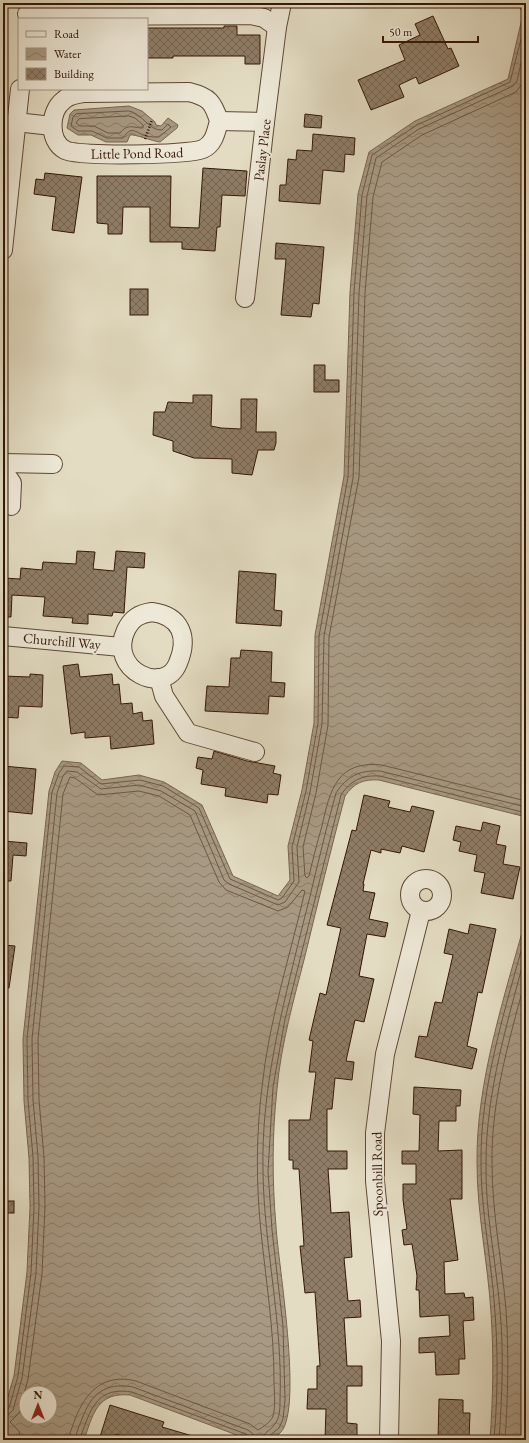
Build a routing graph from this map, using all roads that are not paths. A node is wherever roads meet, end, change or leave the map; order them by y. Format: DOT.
graph roads {
  1 [pos="282,3"];
  2 [pos="28,12"];
  3 [pos="277,27"];
  4 [pos="20,90"];
  5 [pos="219,121"];
  6 [pos="16,122"];
  7 [pos="265,122"];
  8 [pos="52,126"];
  9 [pos="3,250"];
  10 [pos="245,298"];
  11 [pos="3,463"];
  12 [pos="54,464"];
  13 [pos="3,470"];
  14 [pos="11,506"];
  15 [pos="3,636"];
  16 [pos="121,647"];
  17 [pos="159,678"];
  18 [pos="255,752"];
  19 [pos="421,911"];
  20 [pos="389,1440"];
  1 -- 3 [label="street, Paslay Place"];
  2 -- 3 [label="street"];
  3 -- 7 [label="street, Paslay Place"];
  4 -- 6 [label="street"];
  5 -- 7 [label="street"];
  5 -- 8 [label="street, Little Pond Road"];
  5 -- 8 [label="street"];
  6 -- 8 [label="street"];
  6 -- 9 [label="street"];
  7 -- 10 [label="street, Paslay Place"];
  11 -- 12 [label="street"];
  13 -- 14 [label="street"];
  15 -- 16 [label="street, Churchill Way"];
  16 -- 17 [label="street, Churchill Way"];
  16 -- 17 [label="street, Churchill Way"];
  17 -- 18 [label="street"];
  19 -- 20 [label="street, Spoonbill Road"];
}
